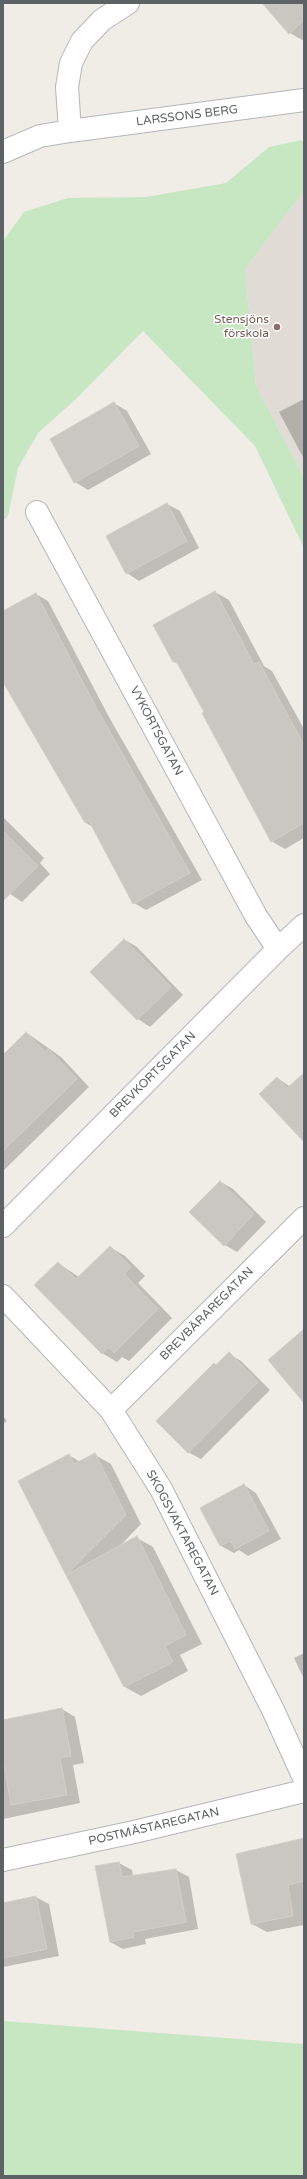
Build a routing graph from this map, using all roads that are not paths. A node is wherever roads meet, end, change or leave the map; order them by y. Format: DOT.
graph roads {
  1 [pos="128,3"];
  2 [pos="304,100"];
  3 [pos="70,131"];
  4 [pos="3,152"];
  5 [pos="37,512"];
  6 [pos="304,925"];
  7 [pos="278,949"];
  8 [pos="304,1218"];
  9 [pos="3,1226"];
  10 [pos="3,1296"];
  11 [pos="110,1410"];
  12 [pos="304,1778"];
  13 [pos="304,1791"];
  14 [pos="3,1860"];
  1 -- 3 [label="street"];
  2 -- 3 [label="street, LARSSONS BERG"];
  3 -- 4 [label="street, LARSSONS BERG"];
  5 -- 7 [label="street, VYKORTSGATAN"];
  6 -- 7 [label="street, BREVKORTSGATAN"];
  7 -- 9 [label="street, BREVKORTSGATAN"];
  8 -- 11 [label="street, BREVBÄRAREGATAN"];
  10 -- 11 [label="street, SKOGSVAKTAREGATAN"];
  11 -- 12 [label="street, SKOGSVAKTAREGATAN"];
  13 -- 14 [label="street, POSTMÄSTAREGATAN"];
}
